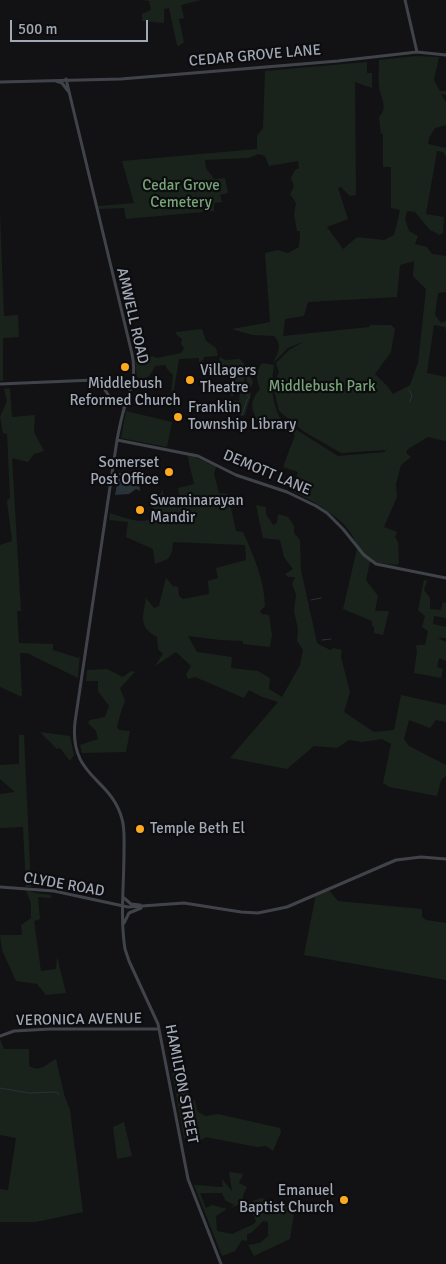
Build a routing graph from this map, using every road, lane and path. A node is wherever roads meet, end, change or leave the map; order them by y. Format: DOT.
graph roads {
  1 [pos="405,0"];
  2 [pos="415,42"];
  3 [pos="417,52"];
  4 [pos="426,52"];
  5 [pos="446,55"];
  6 [pos="66,79"];
  7 [pos="41,80"];
  8 [pos="76,80"];
  9 [pos="0,82"];
  10 [pos="69,93"];
  11 [pos="70,98"];
  12 [pos="0,384"];
  13 [pos="128,397"];
  14 [pos="117,403"];
  15 [pos="125,407"];
  16 [pos="117,440"];
  17 [pos="446,578"];
  18 [pos="75,744"];
  19 [pos="446,859"];
  20 [pos="0,887"];
  21 [pos="124,898"];
  22 [pos="151,905"];
  23 [pos="124,907"];
  24 [pos="124,924"];
  25 [pos="160,1029"];
  26 [pos="0,1036"];
  27 [pos="221,1264"];
  1 -- 2 [label="main road"];
  2 -- 3 [label="main road"];
  2 -- 4 [label="main road"];
  3 -- 4 [label="main road, CEDAR GROVE LANE"];
  3 -- 8 [label="main road, CEDAR GROVE LANE"];
  4 -- 5 [label="main road, CEDAR GROVE LANE"];
  6 -- 7 [label="main road"];
  6 -- 8 [label="main road, CEDAR GROVE LANE"];
  6 -- 10 [label="main road, AMWELL ROAD"];
  7 -- 9 [label="main road"];
  7 -- 10 [label="main road"];
  8 -- 11 [label="main road"];
  10 -- 11 [label="main road, AMWELL ROAD"];
  11 -- 13 [label="main road, AMWELL ROAD"];
  12 -- 14 [label="main road"];
  13 -- 14 [label="main road"];
  13 -- 15 [label="main road, AMWELL ROAD"];
  14 -- 15 [label="main road"];
  15 -- 16 [label="main road, AMWELL ROAD"];
  16 -- 17 [label="main road, DEMOTT LANE"];
  16 -- 18 [label="main road, AMWELL ROAD"];
  18 -- 21 [label="main road, HAMILTON STREET"];
  19 -- 22 [label="main road"];
  20 -- 23 [label="main road, CLYDE ROAD"];
  21 -- 22 [label="main road"];
  21 -- 23 [label="main road, HAMILTON STREET"];
  22 -- 23 [label="main road, CLYDE ROAD"];
  22 -- 24 [label="main road"];
  23 -- 24 [label="main road, HAMILTON STREET"];
  24 -- 25 [label="main road, HAMILTON STREET"];
  25 -- 26 [label="main road, VERONICA AVENUE"];
  25 -- 27 [label="main road, HAMILTON STREET"];
}
